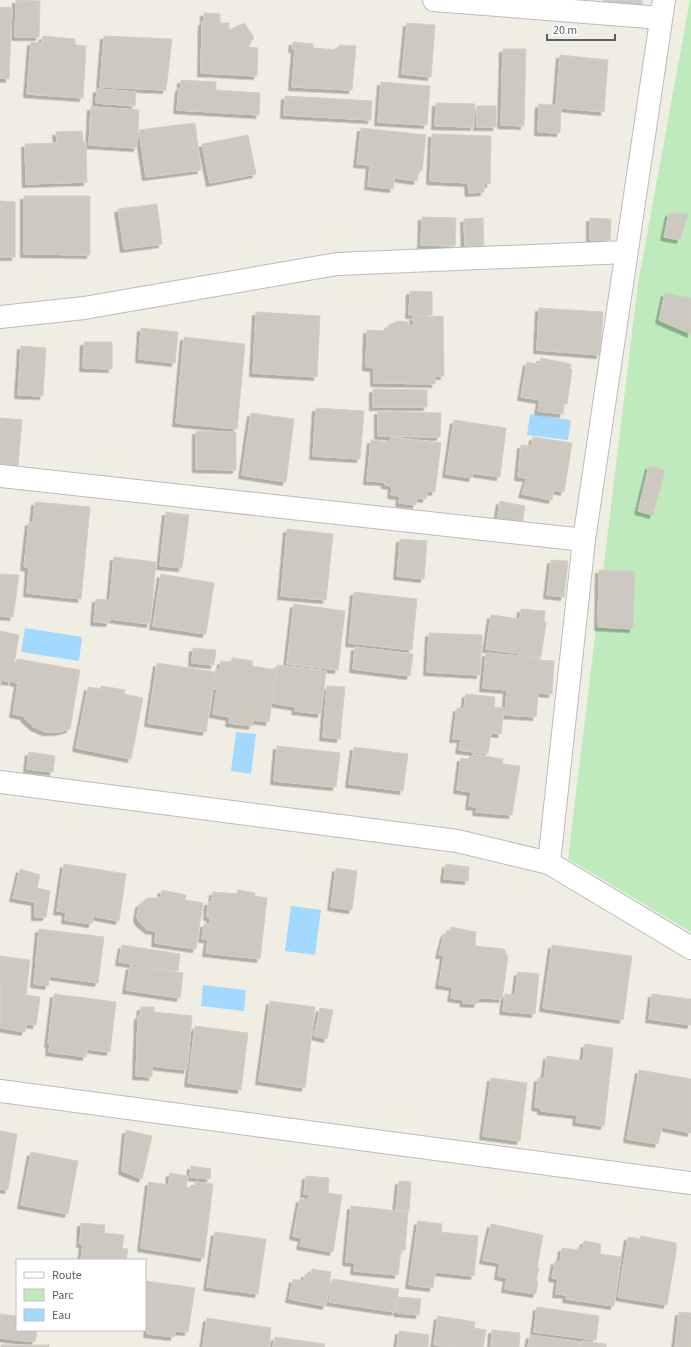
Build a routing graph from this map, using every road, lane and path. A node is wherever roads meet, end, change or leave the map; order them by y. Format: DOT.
graph roads {
  1 [pos="434,0"];
  2 [pos="663,9"];
  3 [pos="626,252"];
  4 [pos="0,317"];
  5 [pos="0,476"];
  6 [pos="584,540"];
  7 [pos="0,782"];
  8 [pos="549,863"];
  9 [pos="691,948"];
  10 [pos="0,1091"];
  11 [pos="691,1183"];
  1 -- 2 [label="street"];
  2 -- 3 [label="street"];
  3 -- 4 [label="street"];
  3 -- 6 [label="street"];
  5 -- 6 [label="street"];
  6 -- 8 [label="street"];
  7 -- 8 [label="street"];
  8 -- 9 [label="street"];
  10 -- 11 [label="street"];
}
